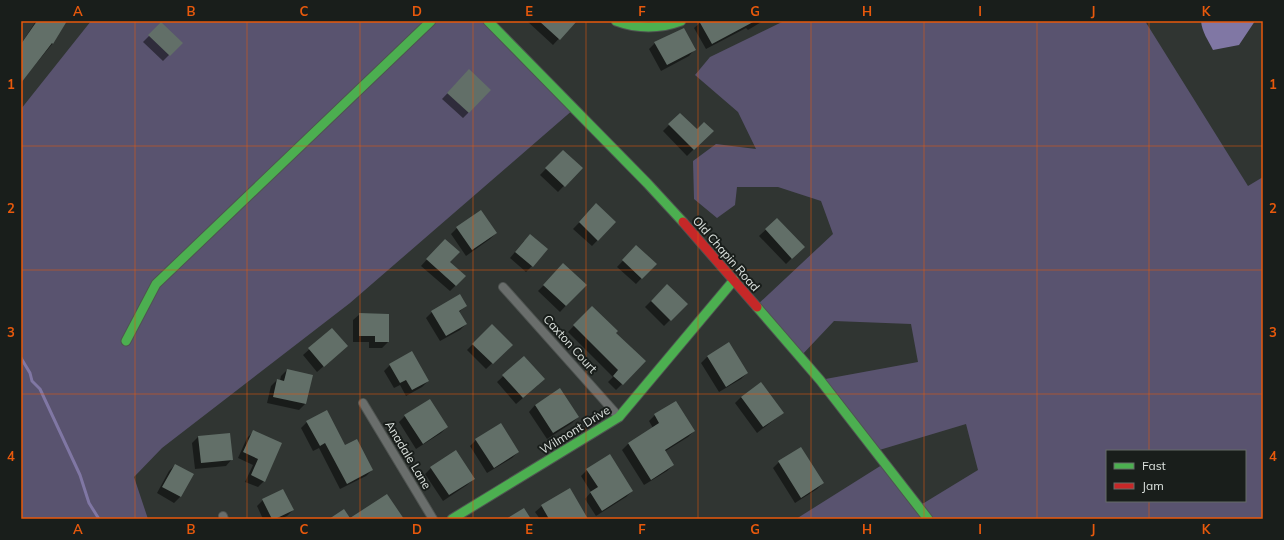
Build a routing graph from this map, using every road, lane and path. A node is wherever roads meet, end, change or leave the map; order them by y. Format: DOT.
graph roads {
  1 [pos="431,21"];
  2 [pos="488,21"];
  3 [pos="616,21"];
  4 [pos="681,21"];
  5 [pos="734,280"];
  6 [pos="502,287"];
  7 [pos="126,341"];
  8 [pos="363,403"];
  9 [pos="619,417"];
  10 [pos="433,519"];
  11 [pos="452,519"];
  12 [pos="928,519"];
  1 -- 7 [label="street"];
  2 -- 5 [label="street, Old Chapin Road"];
  3 -- 4 [label="street"];
  5 -- 9 [label="street, Wilmont Drive"];
  5 -- 12 [label="street, Old Chapin Road"];
  6 -- 9 [label="street, Caxton Court"];
  8 -- 10 [label="street, Anadale Lane"];
  9 -- 11 [label="street, Wilmont Drive"];
}
